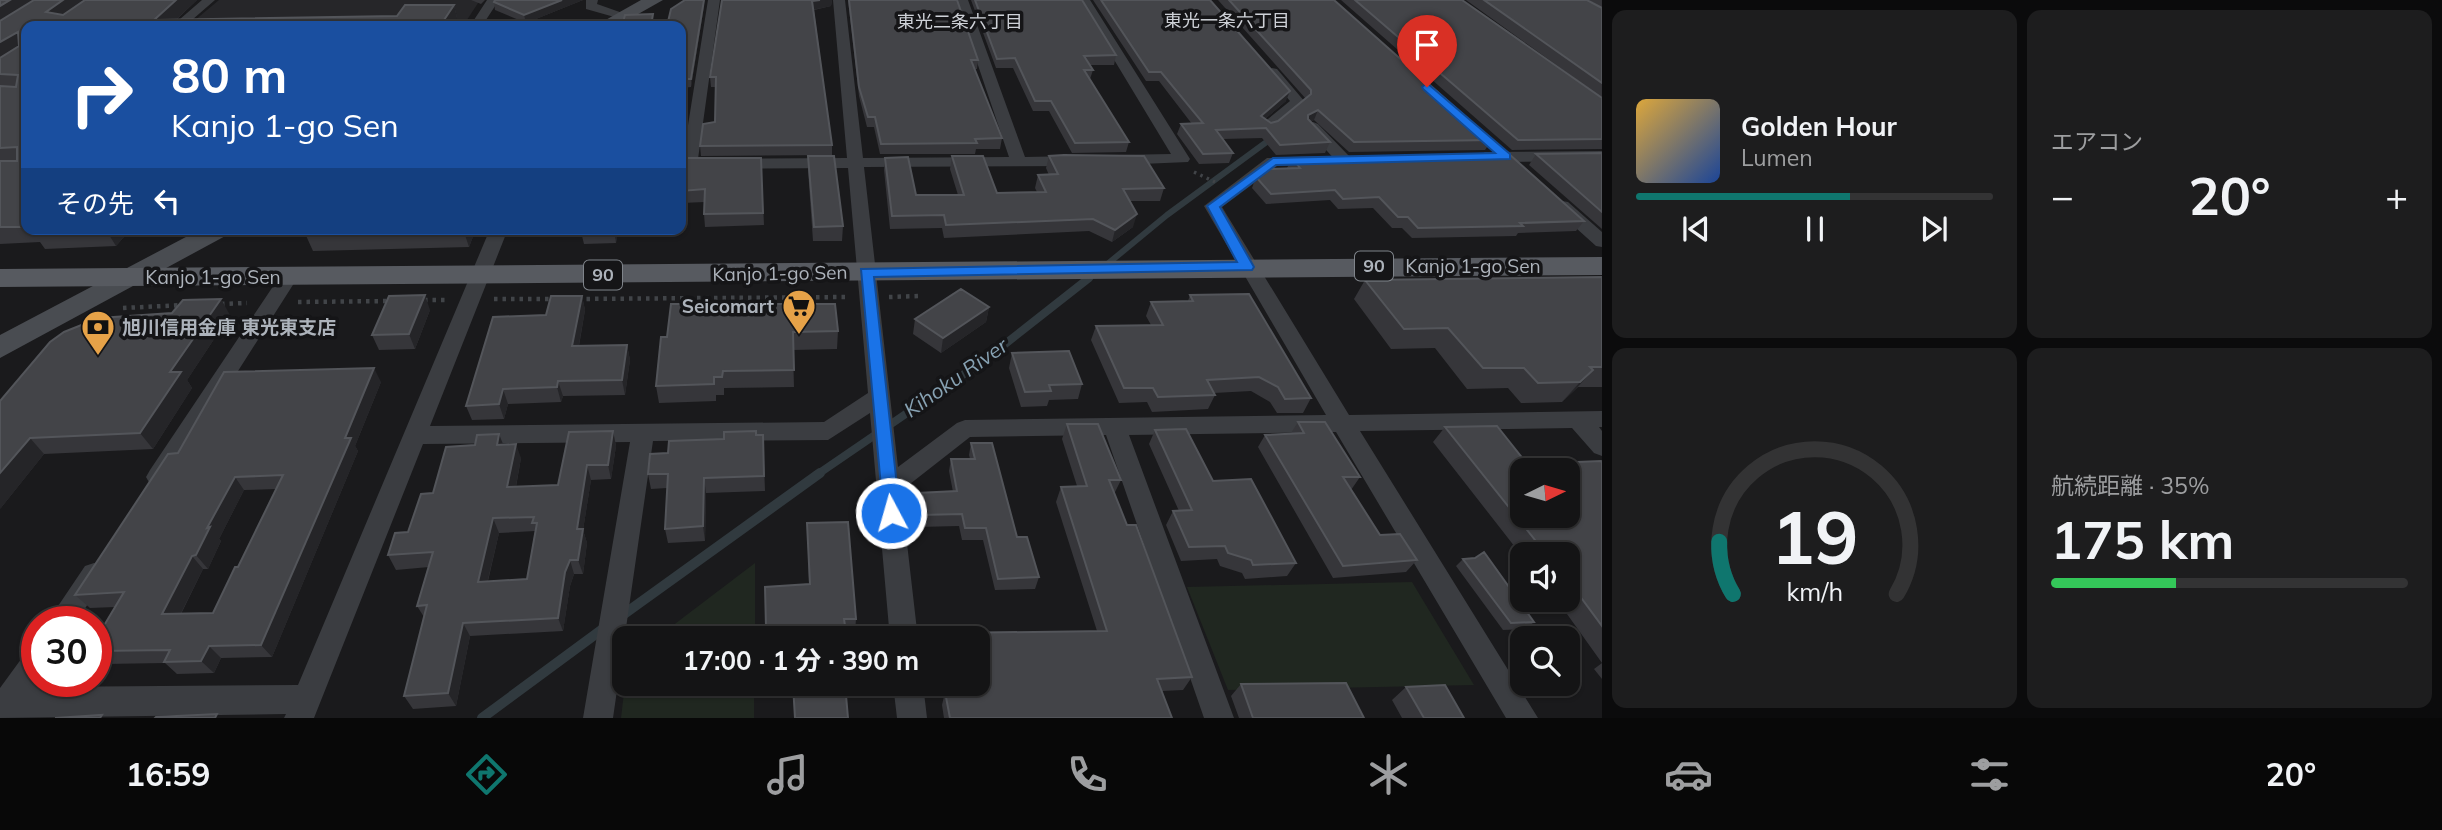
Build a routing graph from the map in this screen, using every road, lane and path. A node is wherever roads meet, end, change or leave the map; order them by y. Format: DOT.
graph roads {
  1 [pos="209,0"];
  2 [pos="493,0"];
  3 [pos="592,0"];
  4 [pos="654,0"];
  5 [pos="715,0"];
  6 [pos="839,0"];
  7 [pos="962,0"];
  8 [pos="1084,0"];
  9 [pos="625,16"];
  10 [pos="183,21"];
  11 [pos="479,21"];
  12 [pos="614,21"];
  13 [pos="1262,61"];
  14 [pos="1268,126"];
  15 [pos="1313,127"];
  16 [pos="1486,139"];
  17 [pos="1602,156"];
  18 [pos="1506,157"];
  19 [pos="1465,158"];
  20 [pos="686,159"];
  21 [pos="1019,162"];
  22 [pos="855,163"];
  23 [pos="686,164"];
  24 [pos="1525,174"];
  25 [pos="1544,191"];
  26 [pos="209,235"];
  27 [pos="497,235"];
  28 [pos="1602,242"];
  29 [pos="1602,266"];
  30 [pos="1247,267"];
  31 [pos="133,276"];
  32 [pos="289,277"];
  33 [pos="0,278"];
  34 [pos="868,285"];
  35 [pos="476,288"];
  36 [pos="926,295"];
  37 [pos="420,300"];
  38 [pos="393,301"];
  39 [pos="274,302"];
  40 [pos="196,304"];
  41 [pos="209,304"];
  42 [pos="119,308"];
  43 [pos="0,348"];
  44 [pos="880,406"];
  45 [pos="1578,419"];
  46 [pos="1602,419"];
  47 [pos="1342,422"];
  48 [pos="1114,425"];
  49 [pos="643,433"];
  50 [pos="415,435"];
  51 [pos="1602,447"];
  52 [pos="888,488"];
  53 [pos="145,496"];
  54 [pos="108,553"];
  55 [pos="72,606"];
  56 [pos="903,626"];
  57 [pos="21,682"];
  58 [pos="909,696"];
  59 [pos="3,707"];
  60 [pos="302,709"];
  61 [pos="598,718"];
  62 [pos="912,718"];
  63 [pos="1219,718"];
  64 [pos="1523,718"];
  1 -- 10 [label="street"];
  2 -- 11 [label="street"];
  3 -- 9 [label="street"];
  4 -- 9 [label="main road"];
  5 -- 20 [label="street"];
  6 -- 22 [label="street"];
  7 -- 21 [label="street"];
  8 -- 21 [label="street"];
  9 -- 12 [label="main road"];
  13 -- 14 [label="street"];
  15 -- 30 [label="street"];
  16 -- 18 [label="street"];
  17 -- 18 [label="street"];
  18 -- 19 [label="street"];
  18 -- 24 [label="street"];
  21 -- 22 [label="street"];
  22 -- 23 [label="street"];
  22 -- 34 [label="street"];
  25 -- 28 [label="street"];
  26 -- 31 [label="main road"];
  27 -- 35 [label="street"];
  29 -- 30 [label="main road, Kanjo 1-go Sen / 90"];
  30 -- 34 [label="main road, Kanjo 1-go Sen / 90"];
  30 -- 47 [label="street"];
  31 -- 32 [label="main road, Kanjo 1-go Sen / 90"];
  31 -- 33 [label="main road, Kanjo 1-go Sen / 90"];
  31 -- 43 [label="main road"];
  32 -- 35 [label="main road, Kanjo 1-go Sen / 90"];
  32 -- 39 [label="street"];
  34 -- 35 [label="main road, Kanjo 1-go Sen / 90"];
  34 -- 35 [label="path"];
  34 -- 36 [label="path"];
  34 -- 44 [label="street"];
  35 -- 37 [label="path"];
  35 -- 50 [label="street"];
  38 -- 39 [label="path"];
  39 -- 41 [label="path"];
  39 -- 53 [label="street"];
  40 -- 42 [label="path"];
  44 -- 49 [label="street"];
  44 -- 52 [label="street"];
  45 -- 46 [label="street"];
  45 -- 47 [label="street"];
  45 -- 51 [label="street"];
  47 -- 48 [label="street"];
  47 -- 64 [label="street"];
  48 -- 52 [label="street"];
  48 -- 63 [label="street"];
  49 -- 50 [label="street"];
  49 -- 61 [label="street"];
  50 -- 60 [label="street"];
  52 -- 56 [label="street"];
  54 -- 55 [label="street"];
  57 -- 59 [label="street"];
  58 -- 62 [label="street"];
  59 -- 60 [label="street"];
}
